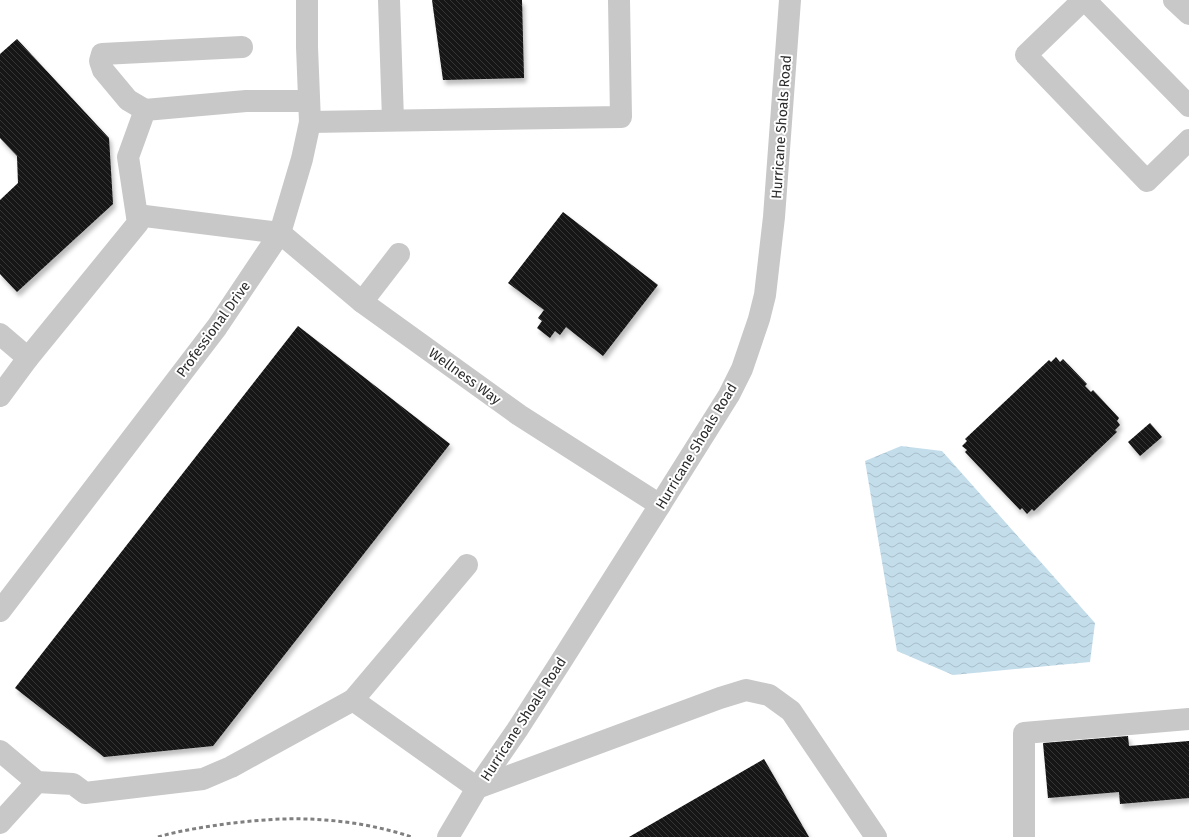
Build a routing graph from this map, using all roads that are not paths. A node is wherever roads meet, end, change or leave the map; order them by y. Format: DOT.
graph roads {
  1 [pos="307,0"];
  2 [pos="389,0"];
  3 [pos="619,0"];
  4 [pos="790,0"];
  5 [pos="1084,0"];
  6 [pos="1174,0"];
  7 [pos="1189,14"];
  8 [pos="242,47"];
  9 [pos="1189,106"];
  10 [pos="145,110"];
  11 [pos="310,111"];
  12 [pos="392,120"];
  13 [pos="1189,140"];
  14 [pos="136,215"];
  15 [pos="280,233"];
  16 [pos="399,254"];
  17 [pos="362,302"];
  18 [pos="0,334"];
  19 [pos="28,358"];
  20 [pos="0,396"];
  21 [pos="660,505"];
  22 [pos="467,565"];
  23 [pos="0,610"];
  24 [pos="353,700"];
  25 [pos="1189,719"];
  26 [pos="0,751"];
  27 [pos="37,782"];
  28 [pos="477,788"];
  29 [pos="0,823"];
  30 [pos="448,837"];
  31 [pos="876,837"];
  32 [pos="1024,837"];
  1 -- 11 [label="street, Professional Drive"];
  2 -- 12 [label="street"];
  3 -- 12 [label="street"];
  4 -- 21 [label="street, Hurricane Shoals Road"];
  5 -- 9 [label="street"];
  5 -- 13 [label="street"];
  6 -- 7 [label="street"];
  8 -- 10 [label="street"];
  10 -- 11 [label="street"];
  10 -- 14 [label="street"];
  11 -- 12 [label="street"];
  11 -- 15 [label="street, Professional Drive"];
  14 -- 15 [label="street"];
  14 -- 19 [label="street"];
  15 -- 17 [label="street, Wellness Way"];
  15 -- 23 [label="street, Professional Drive"];
  16 -- 17 [label="street"];
  17 -- 21 [label="street, Wellness Way"];
  18 -- 19 [label="street"];
  19 -- 20 [label="street"];
  21 -- 28 [label="street, Hurricane Shoals Road"];
  22 -- 24 [label="street"];
  24 -- 27 [label="street"];
  24 -- 28 [label="street"];
  25 -- 32 [label="street"];
  26 -- 27 [label="street"];
  27 -- 29 [label="street"];
  28 -- 30 [label="street, Hurricane Shoals Road"];
  28 -- 31 [label="street"];
}
